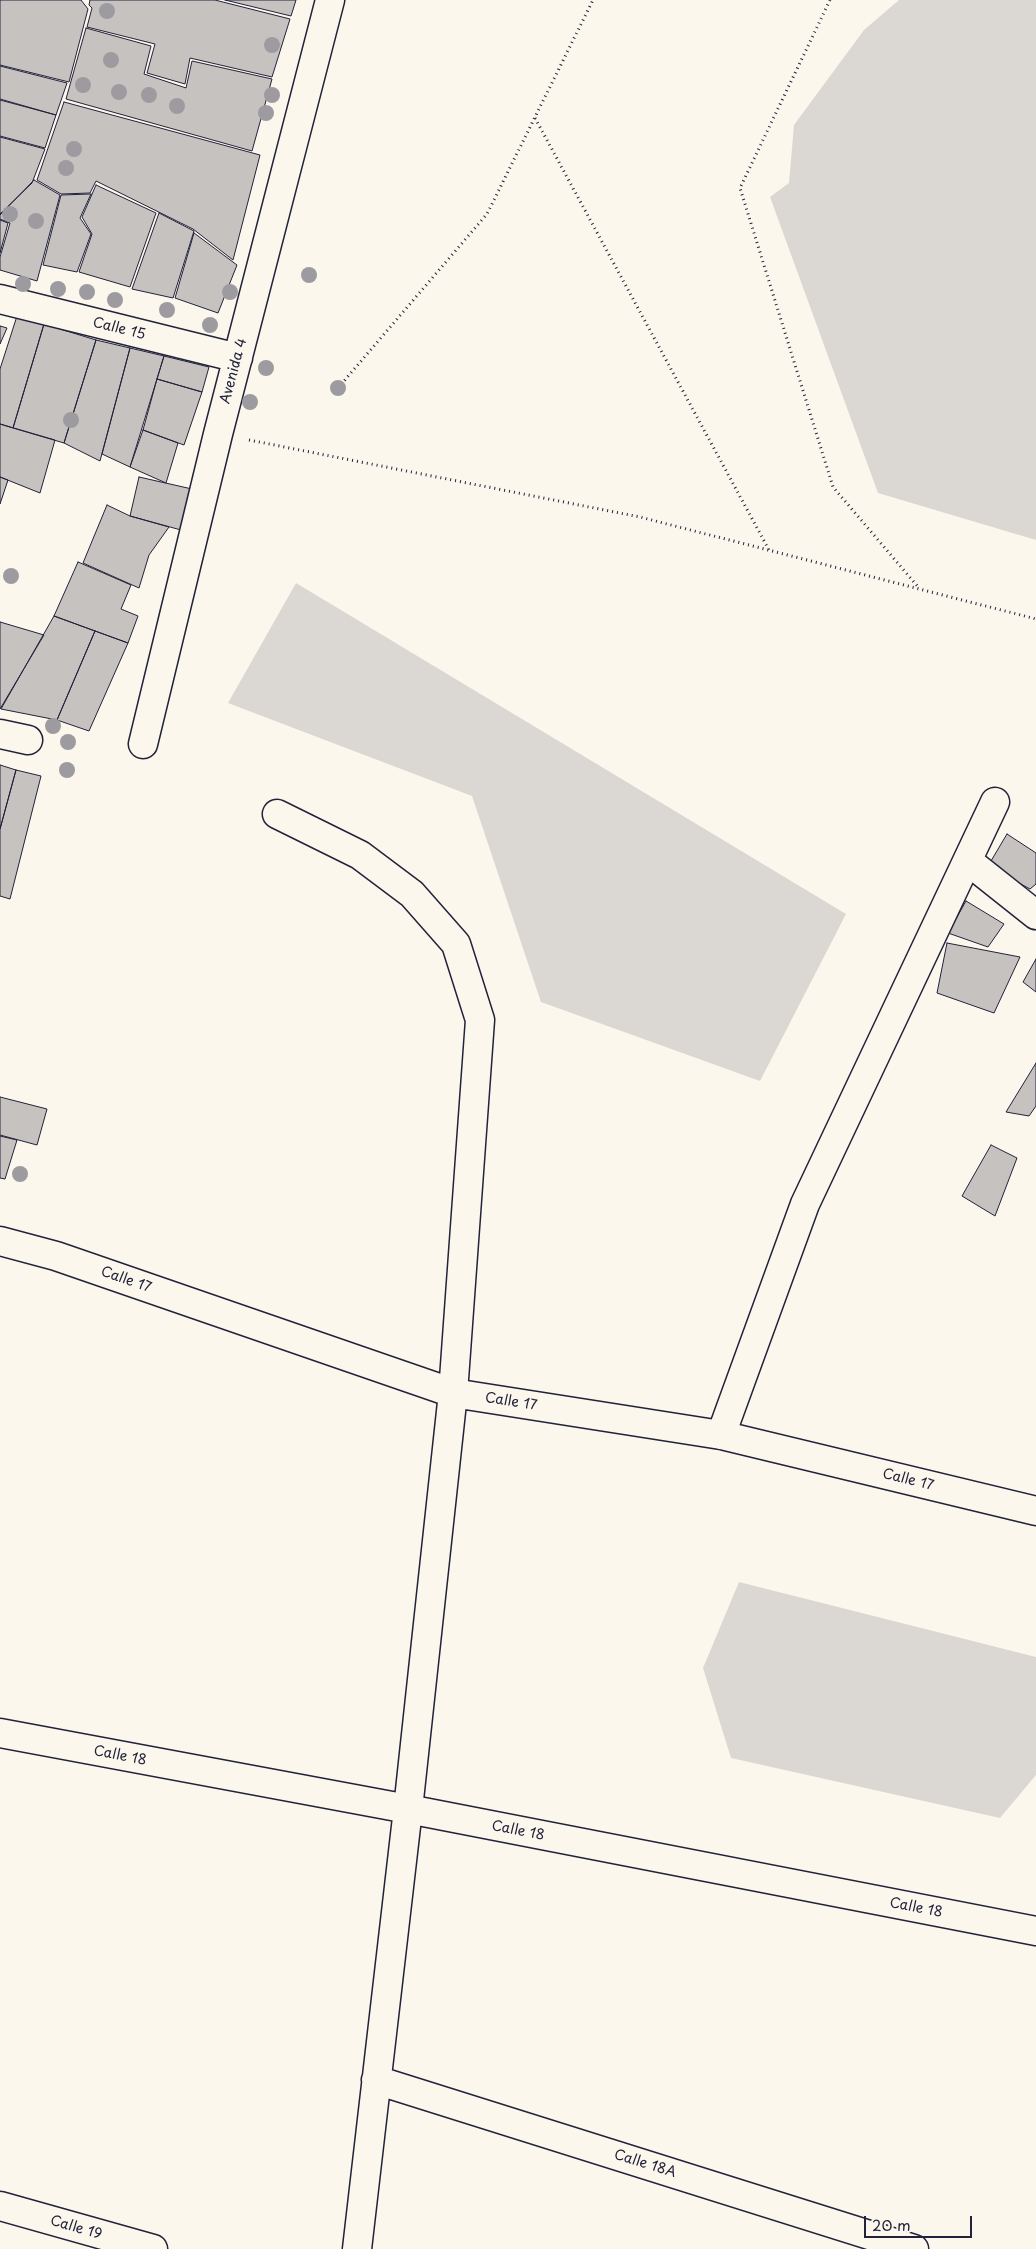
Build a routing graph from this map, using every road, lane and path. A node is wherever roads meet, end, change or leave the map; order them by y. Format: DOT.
graph roads {
  1 [pos="330,0"];
  2 [pos="593,0"];
  3 [pos="830,0"];
  4 [pos="535,118"];
  5 [pos="0,299"];
  6 [pos="238,358"];
  7 [pos="338,388"];
  8 [pos="218,434"];
  9 [pos="770,551"];
  10 [pos="919,589"];
  11 [pos="1036,619"];
  12 [pos="0,734"];
  13 [pos="28,740"];
  14 [pos="143,744"];
  15 [pos="995,802"];
  16 [pos="277,814"];
  17 [pos="968,861"];
  18 [pos="1036,916"];
  19 [pos="0,1241"];
  20 [pos="453,1393"];
  21 [pos="721,1435"];
  22 [pos="1036,1511"];
  23 [pos="0,1733"];
  24 [pos="408,1810"];
  25 [pos="1036,1932"];
  26 [pos="376,2080"];
  27 [pos="0,2206"];
  28 [pos="153,2249"];
  29 [pos="357,2249"];
  30 [pos="914,2249"];
  1 -- 6 [label="street, Avenida 4"];
  2 -- 4 [label="path"];
  3 -- 10 [label="path"];
  4 -- 7 [label="path"];
  4 -- 9 [label="path"];
  5 -- 6 [label="street, Calle 15"];
  6 -- 8 [label="street, Avenida 4"];
  8 -- 9 [label="path"];
  8 -- 14 [label="street, Avenida 4"];
  9 -- 10 [label="path"];
  10 -- 11 [label="path"];
  12 -- 13 [label="street"];
  15 -- 17 [label="street"];
  16 -- 20 [label="street"];
  17 -- 18 [label="street"];
  17 -- 21 [label="street"];
  19 -- 20 [label="street, Calle 17"];
  20 -- 21 [label="street, Calle 17"];
  20 -- 24 [label="street"];
  21 -- 22 [label="street, Calle 17"];
  23 -- 24 [label="street, Calle 18"];
  24 -- 25 [label="street, Calle 18"];
  24 -- 26 [label="street"];
  26 -- 29 [label="street"];
  26 -- 30 [label="street, Calle 18A"];
  27 -- 28 [label="street, Calle 19"];
}
